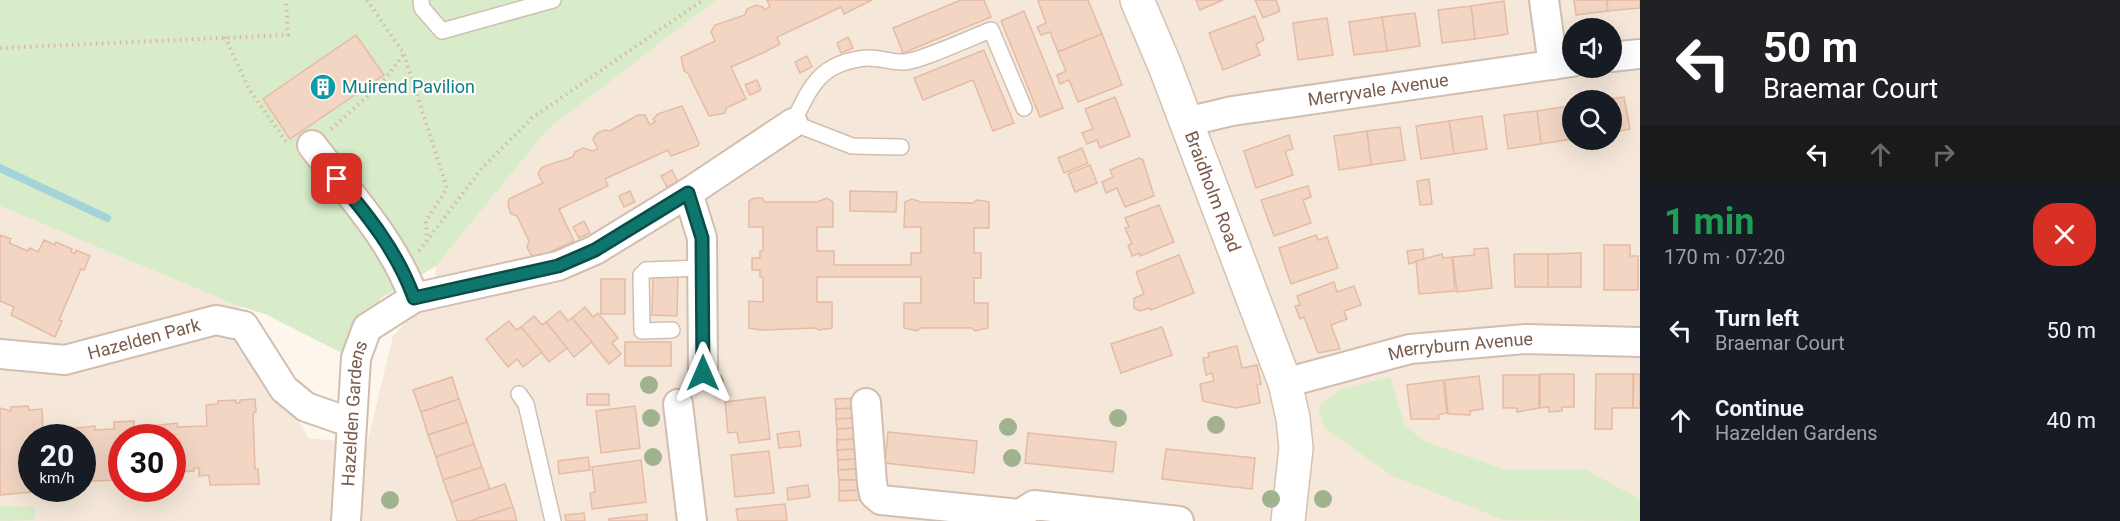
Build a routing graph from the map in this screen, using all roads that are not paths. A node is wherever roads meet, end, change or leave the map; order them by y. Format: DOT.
graph roads {
  1 [pos="421,0"];
  2 [pos="553,0"];
  3 [pos="1137,0"];
  4 [pos="1544,0"];
  5 [pos="1640,54"];
  6 [pos="1622,56"];
  7 [pos="1562,61"];
  8 [pos="1562,64"];
  9 [pos="1024,108"];
  10 [pos="1185,122"];
  11 [pos="793,123"];
  12 [pos="301,146"];
  13 [pos="901,147"];
  14 [pos="688,193"];
  15 [pos="702,268"];
  16 [pos="414,298"];
  17 [pos="672,330"];
  18 [pos="1640,342"];
  19 [pos="0,354"];
  20 [pos="703,373"];
  21 [pos="1285,383"];
  22 [pos="519,394"];
  23 [pos="866,403"];
  24 [pos="678,404"];
  25 [pos="352,423"];
  26 [pos="1020,518"];
  27 [pos="346,521"];
  28 [pos="554,521"];
  29 [pos="692,521"];
  30 [pos="1179,521"];
  31 [pos="1288,521"];
  1 -- 2 [label="lane"];
  3 -- 10 [label="street, Braidholm Road"];
  4 -- 7 [label="street"];
  5 -- 6 [label="street"];
  8 -- 10 [label="street, Merryvale Avenue"];
  9 -- 11 [label="lane"];
  10 -- 21 [label="street, Braidholm Road"];
  11 -- 13 [label="lane"];
  11 -- 14 [label="street, Hazelden Gardens"];
  12 -- 16 [label="street"];
  14 -- 15 [label="street"];
  14 -- 16 [label="street, Hazelden Gardens"];
  15 -- 17 [label="lane"];
  15 -- 20 [label="street"];
  16 -- 25 [label="street, Hazelden Gardens"];
  18 -- 21 [label="street, Merryburn Avenue"];
  19 -- 25 [label="street, Hazelden Park"];
  21 -- 31 [label="street, Braidholm Road"];
  22 -- 28 [label="lane"];
  23 -- 26 [label="street"];
  24 -- 29 [label="street"];
  25 -- 27 [label="street, Hazelden Gardens"];
  26 -- 30 [label="street"];
}
